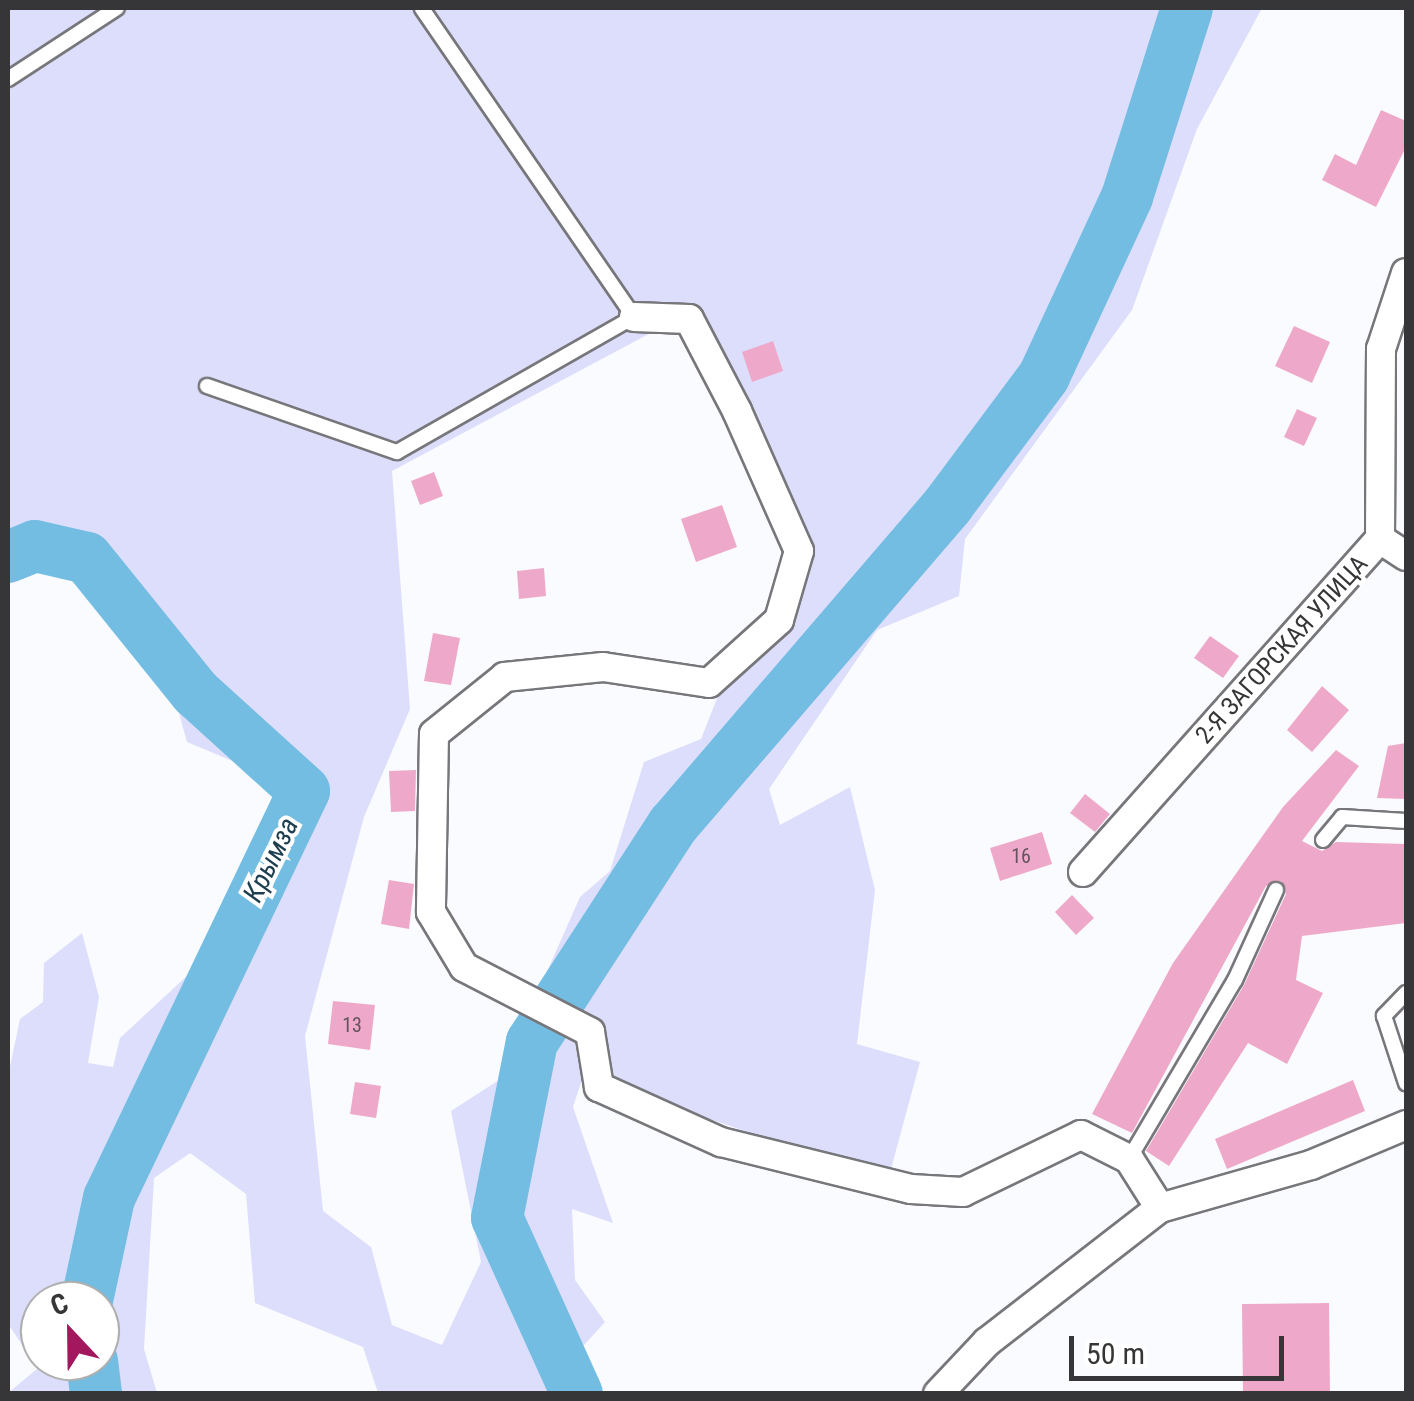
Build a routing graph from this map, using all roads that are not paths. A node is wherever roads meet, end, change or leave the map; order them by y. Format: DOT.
graph roads {
  1 [pos="117,8"];
  2 [pos="422,8"];
  3 [pos="8,80"];
  4 [pos="1406,273"];
  5 [pos="634,317"];
  6 [pos="207,386"];
  7 [pos="1380,539"];
  8 [pos="1406,556"];
  9 [pos="1406,822"];
  10 [pos="1322,840"];
  11 [pos="1083,872"];
  12 [pos="1276,890"];
  13 [pos="1406,993"];
  14 [pos="1406,1083"];
  15 [pos="1406,1125"];
  16 [pos="1129,1159"];
  17 [pos="1160,1208"];
  18 [pos="938,1394"];
  1 -- 3 [label="lane"];
  2 -- 5 [label="lane"];
  4 -- 7 [label="street, 2-Я ЗАГОРСКАЯ УЛИЦА"];
  5 -- 6 [label="lane"];
  5 -- 16 [label="street"];
  7 -- 8 [label="street"];
  7 -- 11 [label="street, 2-Я ЗАГОРСКАЯ УЛИЦА"];
  9 -- 10 [label="lane"];
  12 -- 16 [label="lane"];
  13 -- 14 [label="lane"];
  15 -- 17 [label="street"];
  16 -- 17 [label="street"];
  17 -- 18 [label="street"];
}
